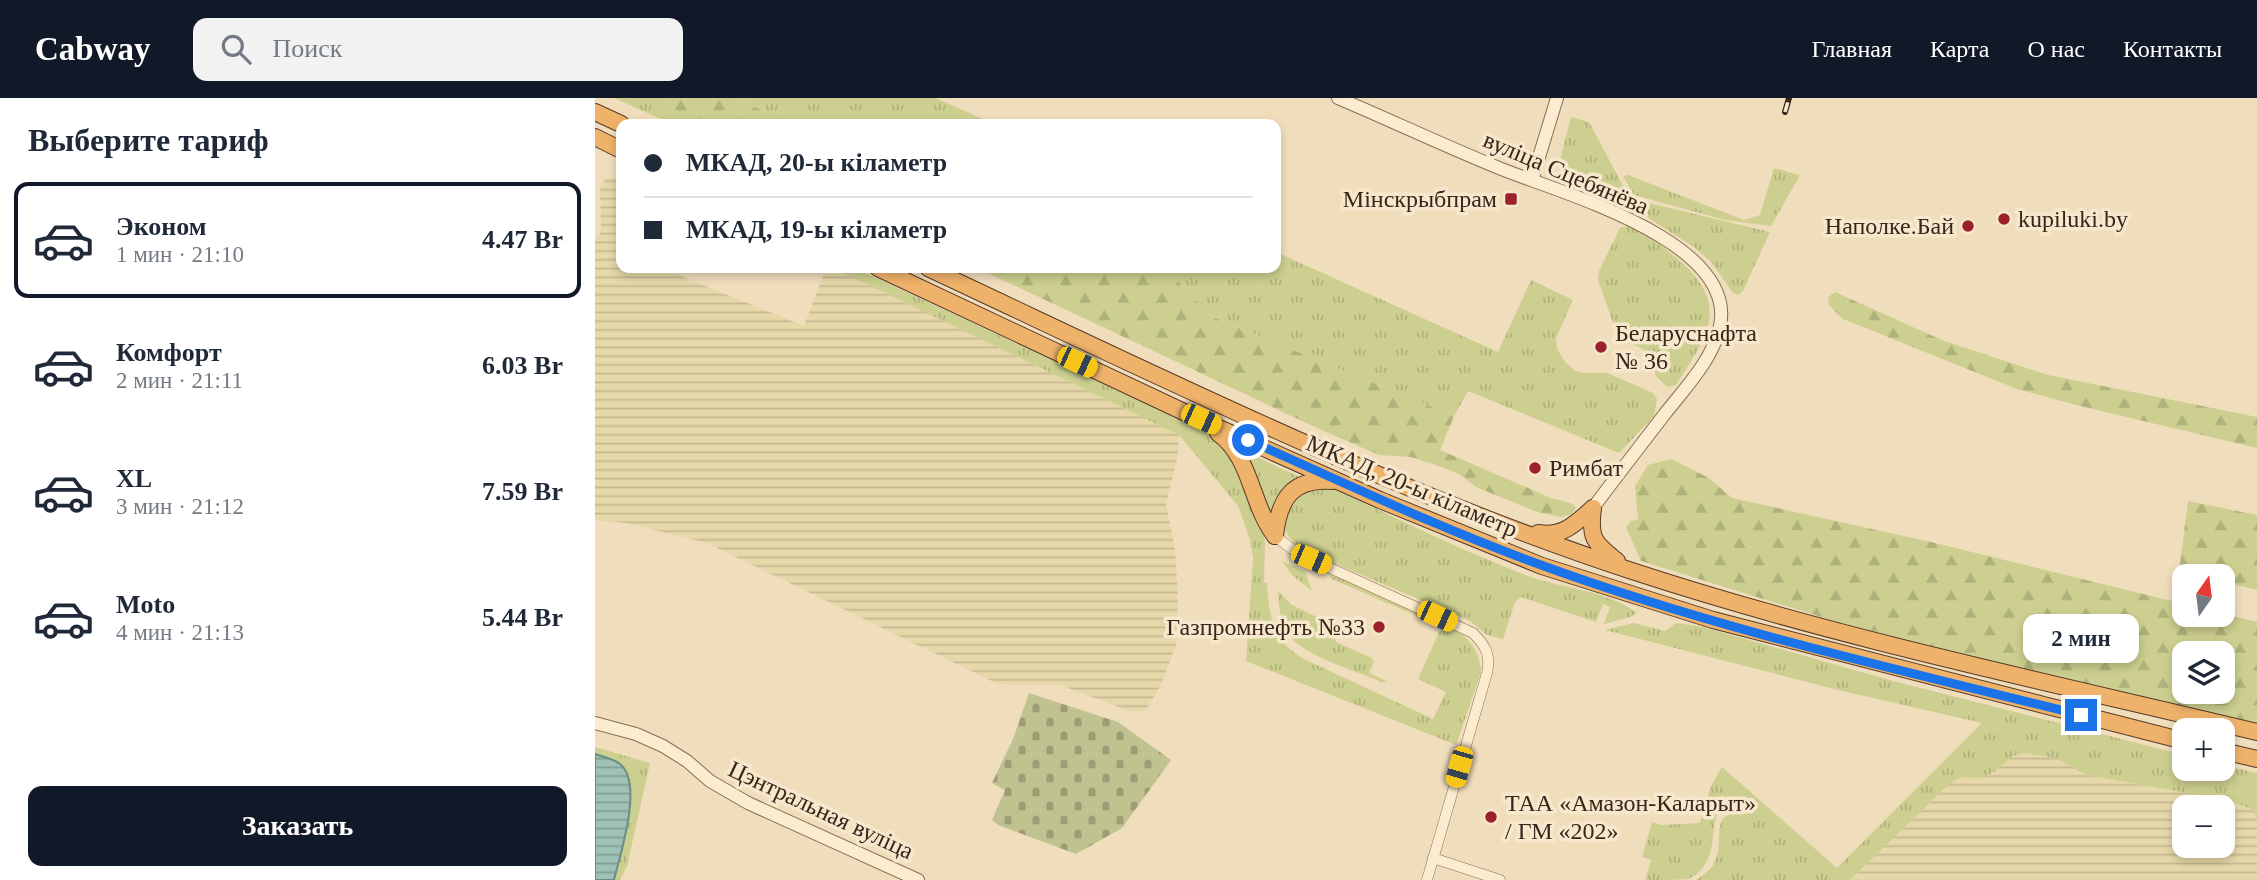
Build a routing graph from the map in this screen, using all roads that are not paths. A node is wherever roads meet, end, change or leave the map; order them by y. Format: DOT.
graph roads {
  1 [pos="1338,98"];
  2 [pos="1557,98"];
  3 [pos="595,112"];
  4 [pos="616,122"];
  5 [pos="595,137"];
  6 [pos="616,148"];
  7 [pos="1532,180"];
  8 [pos="889,273"];
  9 [pos="939,273"];
  10 [pos="1201,419"];
  11 [pos="1343,482"];
  12 [pos="1593,508"];
  13 [pos="1511,528"];
  14 [pos="1275,536"];
  15 [pos="1630,570"];
  16 [pos="595,723"];
  17 [pos="2257,732"];
  18 [pos="2172,738"];
  19 [pos="2235,754"];
  20 [pos="2257,759"];
  21 [pos="1433,858"];
  22 [pos="918,880"];
  23 [pos="1427,880"];
  24 [pos="1500,880"];
  1 -- 7 [label="street, вуліца Сцебянёва"];
  2 -- 7 [label="street"];
  3 -- 4 [label="highway"];
  5 -- 6 [label="highway"];
  7 -- 12 [label="street, вуліца Сцебянёва"];
  8 -- 10 [label="highway, МКАД, 20-ы кіламетр"];
  9 -- 13 [label="highway, МКАД, 20-ы кіламетр"];
  10 -- 11 [label="highway, МКАД, 20-ы кіламетр"];
  10 -- 14 [label="highway"];
  11 -- 14 [label="highway"];
  11 -- 18 [label="highway, МКАД, 20-ы кіламетр"];
  12 -- 13 [label="highway"];
  12 -- 15 [label="highway"];
  13 -- 15 [label="highway, МКАД, 20-ы кіламетр"];
  14 -- 21 [label="street"];
  15 -- 17 [label="highway, МКАД, 20-ы кіламетр"];
  16 -- 22 [label="street, Цэнтральная вуліца"];
  19 -- 20 [label="highway"];
  21 -- 23 [label="street"];
  21 -- 24 [label="street"];
}
